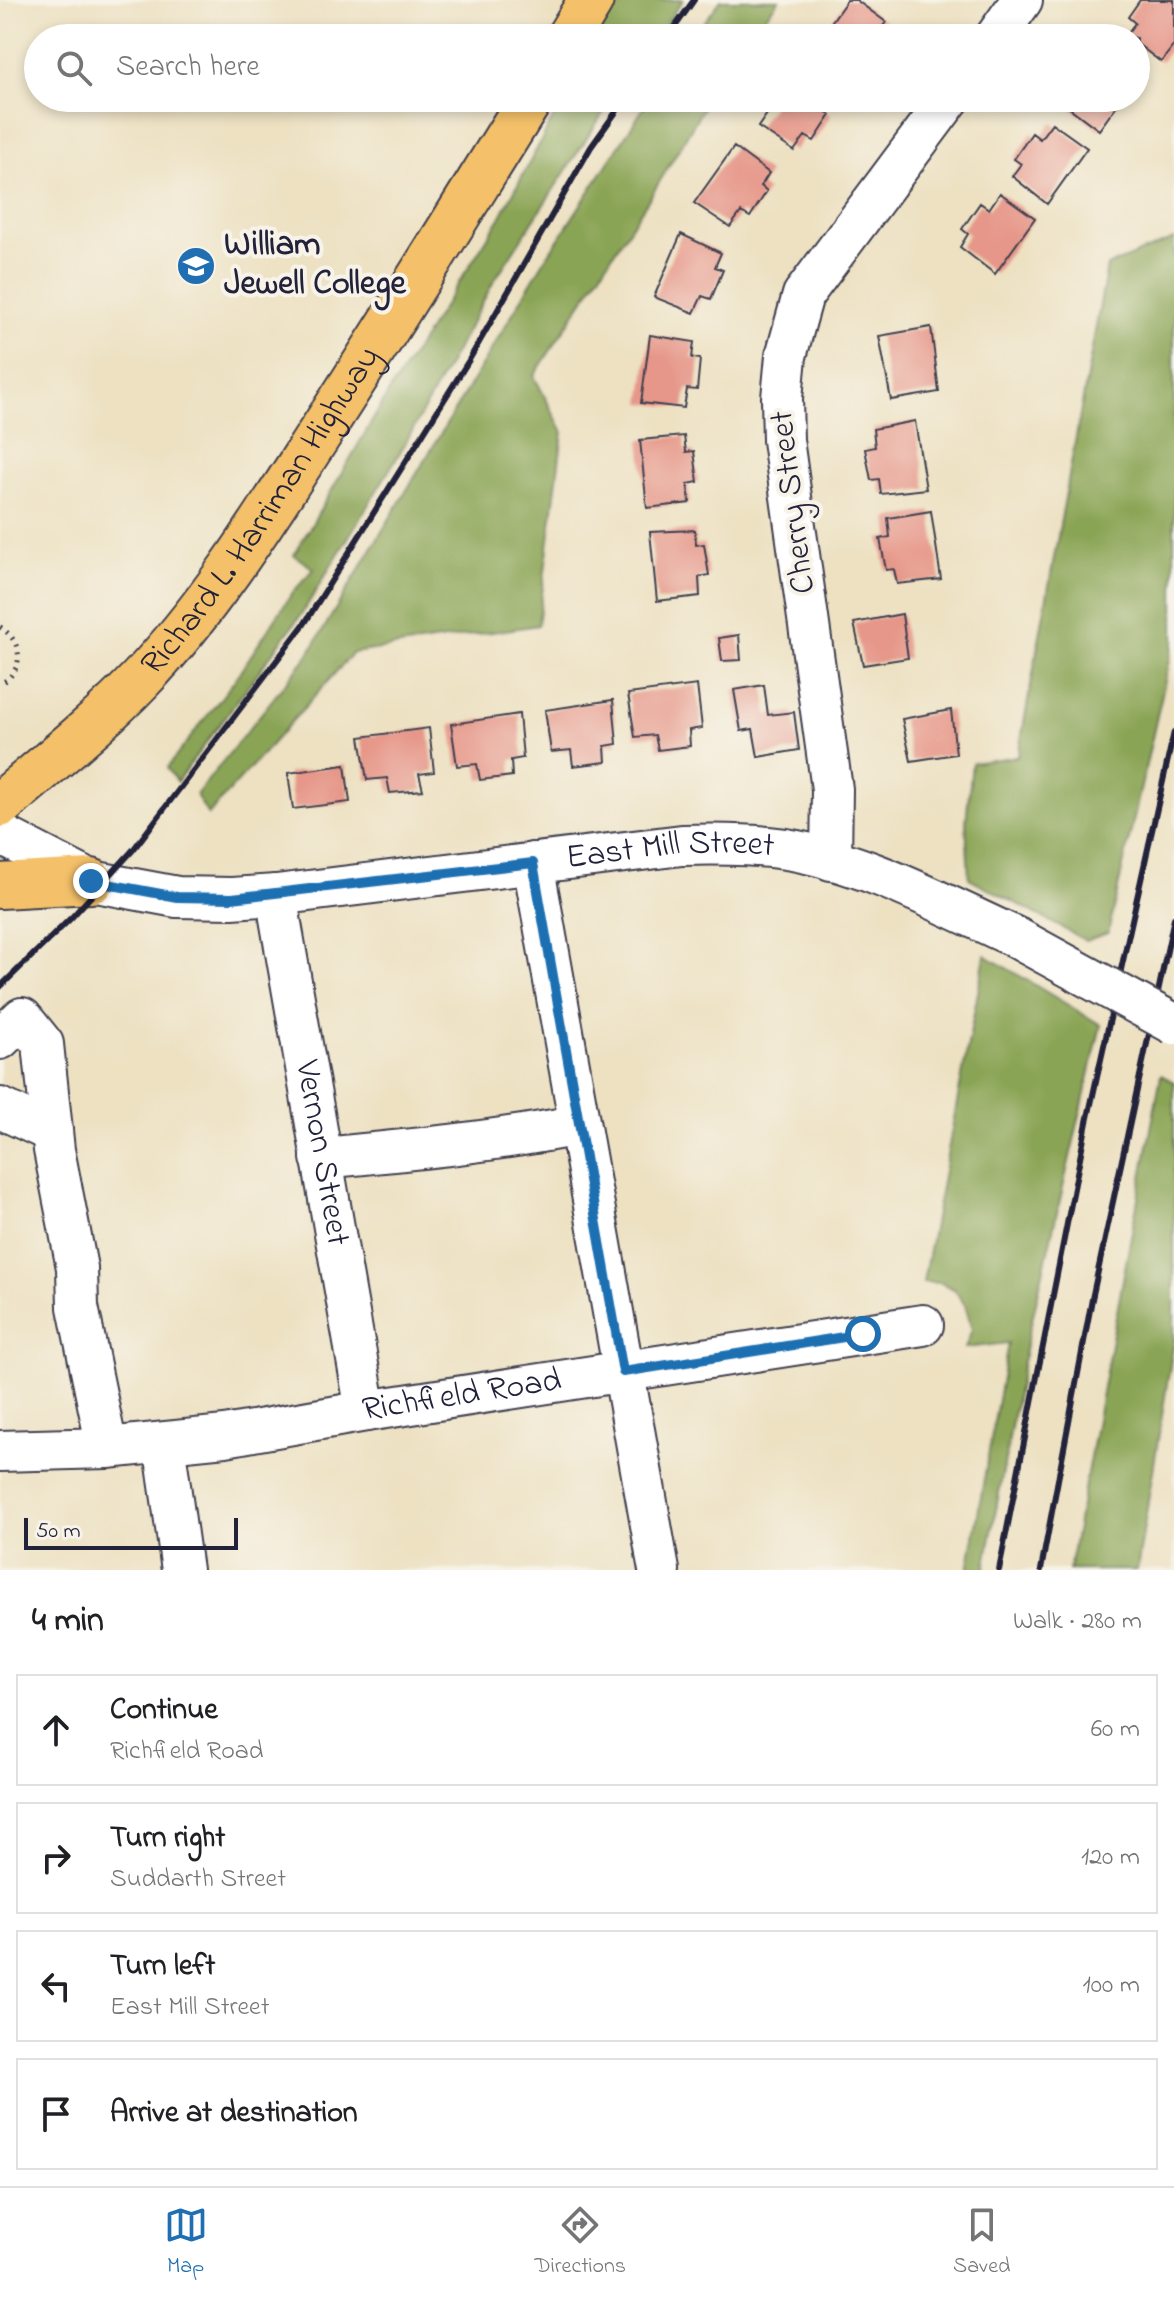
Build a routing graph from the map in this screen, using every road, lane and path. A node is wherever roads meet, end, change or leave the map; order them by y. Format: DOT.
graph roads {
  1 [pos="591,0"];
  2 [pos="1022,0"];
  3 [pos="576,24"];
  4 [pos="1005,24"];
  5 [pos="522,112"];
  6 [pos="940,112"];
  7 [pos="0,627"];
  8 [pos="0,684"];
  9 [pos="0,805"];
  10 [pos="0,834"];
  11 [pos="831,860"];
  12 [pos="533,863"];
  13 [pos="91,881"];
  14 [pos="0,886"];
  15 [pos="276,895"];
  16 [pos="1174,1024"];
  17 [pos="0,1039"];
  18 [pos="0,1108"];
  19 [pos="579,1125"];
  20 [pos="52,1132"];
  21 [pos="321,1158"];
  22 [pos="923,1325"];
  23 [pos="623,1372"];
  24 [pos="366,1411"];
  25 [pos="164,1443"];
  26 [pos="107,1448"];
  27 [pos="0,1451"];
  28 [pos="182,1570"];
  29 [pos="659,1570"];
  1 -- 3 [label="main road"];
  2 -- 4 [label="street"];
  5 -- 9 [label="main road, Richard L. Harriman Highway"];
  6 -- 11 [label="street, Cherry Street"];
  7 -- 8 [label="path"];
  10 -- 13 [label="street, East Mill Street"];
  11 -- 12 [label="street, East Mill Street"];
  11 -- 16 [label="street, East Mill Street, bridge"];
  12 -- 15 [label="street, East Mill Street"];
  12 -- 19 [label="street"];
  13 -- 14 [label="main road"];
  13 -- 15 [label="street, East Mill Street"];
  15 -- 21 [label="street, Vernon Street"];
  17 -- 20 [label="street"];
  18 -- 20 [label="street"];
  19 -- 21 [label="street"];
  19 -- 23 [label="street"];
  20 -- 26 [label="street"];
  21 -- 24 [label="street, Vernon Street"];
  22 -- 23 [label="street, Richfield Road"];
  23 -- 24 [label="street, Richfield Road"];
  23 -- 29 [label="street"];
  24 -- 25 [label="street, Richfield Road"];
  25 -- 26 [label="street, Richfield Road"];
  25 -- 28 [label="street"];
  26 -- 27 [label="street, Richfield Road"];
}
